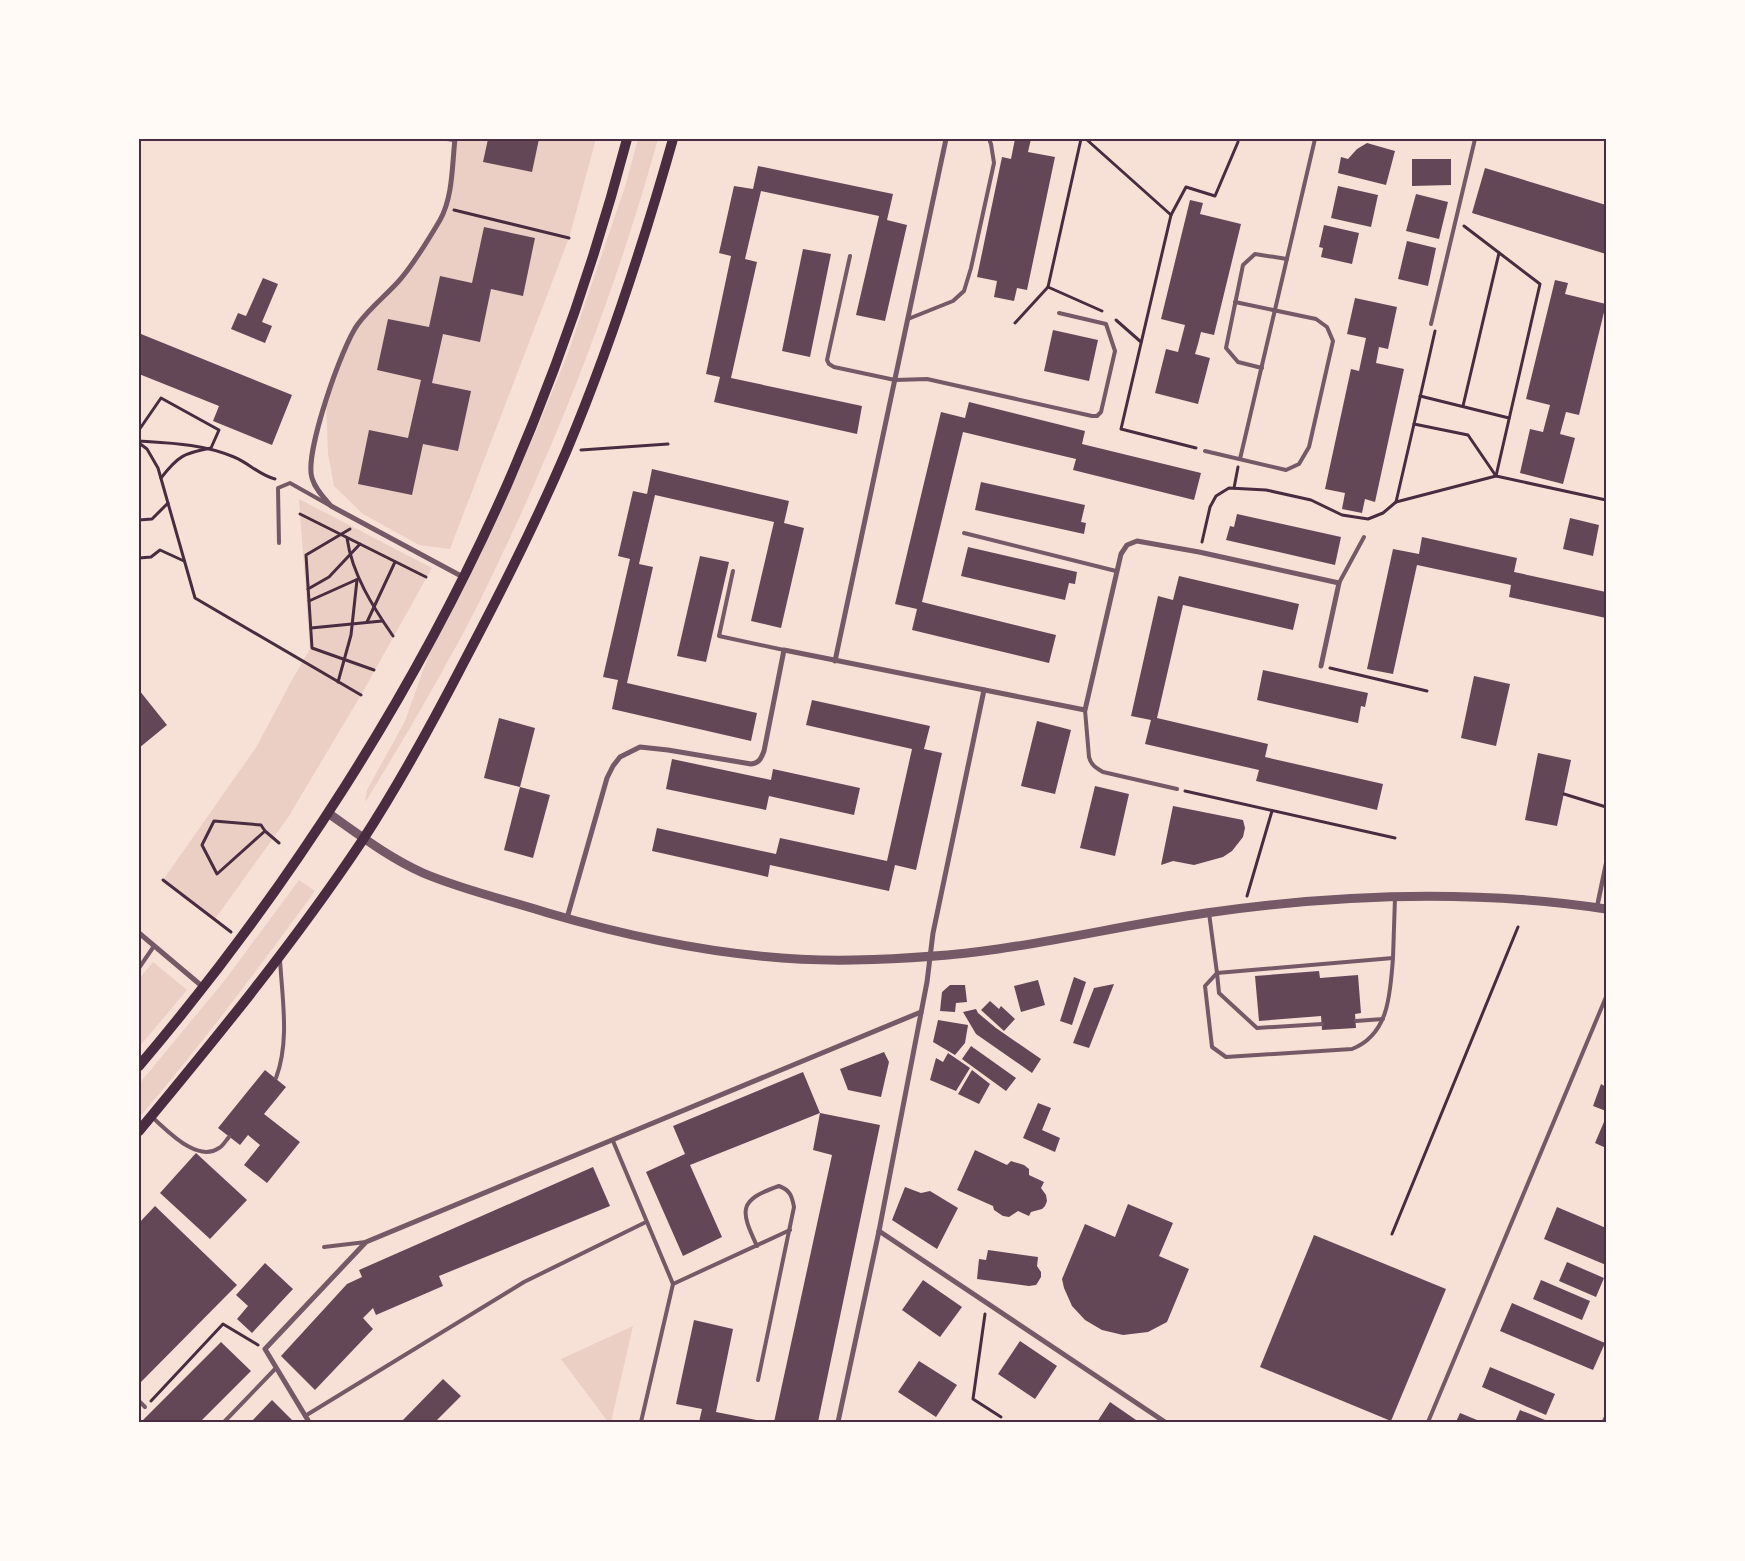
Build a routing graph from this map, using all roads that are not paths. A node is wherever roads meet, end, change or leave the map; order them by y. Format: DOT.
graph roads {
  1 [pos="447,139"];
  2 [pos="627,139"];
  3 [pos="673,139"];
  4 [pos="946,139"];
  5 [pos="989,139"];
  6 [pos="1315,139"];
  7 [pos="1475,139"];
  8 [pos="455,140"];
  9 [pos="850,256"];
  10 [pos="1287,258"];
  11 [pos="1235,302"];
  12 [pos="1275,309"];
  13 [pos="1059,313"];
  14 [pos="908,319"];
  15 [pos="1431,324"];
  16 [pos="1262,368"];
  17 [pos="895,380"];
  18 [pos="1205,451"];
  19 [pos="1240,460"];
  20 [pos="331,506"];
  21 [pos="964,533"];
  22 [pos="1364,537"];
  23 [pos="279,543"];
  24 [pos="733,571"];
  25 [pos="1116,571"];
  26 [pos="463,577"];
  27 [pos="1339,583"];
  28 [pos="784,650"];
  29 [pos="835,661"];
  30 [pos="1321,666"];
  31 [pos="984,690"];
  32 [pos="1085,710"];
  33 [pos="1177,789"];
  34 [pos="328,813"];
  35 [pos="364,838"];
  36 [pos="1606,864"];
  37 [pos="1395,897"];
  38 [pos="1602,908"];
  39 [pos="1209,913"];
  40 [pos="567,918"];
  41 [pos="139,932"];
  42 [pos="154,946"];
  43 [pos="930,956"];
  44 [pos="280,958"];
  45 [pos="1393,958"];
  46 [pos="139,968"];
  47 [pos="1217,973"];
  48 [pos="203,988"];
  49 [pos="1606,997"];
  50 [pos="922,1012"];
  51 [pos="1383,1019"];
  52 [pos="1356,1020"];
  53 [pos="1322,1024"];
  54 [pos="139,1066"];
  55 [pos="276,1078"];
  56 [pos="151,1116"];
  57 [pos="139,1131"];
  58 [pos="229,1137"];
  59 [pos="613,1141"];
  60 [pos="646,1222"];
  61 [pos="790,1230"];
  62 [pos="879,1231"];
  63 [pos="366,1242"];
  64 [pos="757,1246"];
  65 [pos="324,1247"];
  66 [pos="673,1284"];
  67 [pos="276,1368"];
  68 [pos="758,1380"];
  69 [pos="139,1401"];
  70 [pos="145,1407"];
  71 [pos="305,1416"];
  72 [pos="1606,1418"];
  73 [pos="224,1422"];
  74 [pos="309,1422"];
  75 [pos="641,1422"];
  76 [pos="838,1422"];
  77 [pos="1165,1422"];
  78 [pos="1428,1422"];
  79 [pos="1604,1422"];
  1 -- 8 [label="lane"];
  2 -- 26 [label="main road"];
  3 -- 35 [label="main road"];
  4 -- 14 [label="street"];
  5 -- 14 [label="lane"];
  6 -- 10 [label="lane"];
  7 -- 15 [label="lane"];
  8 -- 20 [label="street"];
  9 -- 17 [label="lane"];
  10 -- 11 [label="lane"];
  10 -- 12 [label="lane"];
  11 -- 12 [label="lane"];
  11 -- 16 [label="lane"];
  12 -- 16 [label="lane"];
  12 -- 19 [label="lane"];
  13 -- 17 [label="lane"];
  14 -- 17 [label="street"];
  16 -- 19 [label="lane"];
  17 -- 29 [label="street"];
  18 -- 19 [label="lane"];
  20 -- 23 [label="lane"];
  20 -- 26 [label="street"];
  21 -- 25 [label="lane"];
  22 -- 27 [label="lane"];
  24 -- 28 [label="lane"];
  25 -- 27 [label="street"];
  25 -- 32 [label="street"];
  26 -- 34 [label="main road"];
  27 -- 30 [label="street"];
  28 -- 29 [label="street"];
  28 -- 40 [label="street"];
  29 -- 31 [label="street"];
  31 -- 32 [label="street"];
  31 -- 43 [label="street"];
  32 -- 33 [label="lane"];
  34 -- 35 [label="street"];
  34 -- 48 [label="main road"];
  35 -- 40 [label="street"];
  35 -- 44 [label="main road"];
  36 -- 38 [label="street"];
  37 -- 38 [label="street"];
  37 -- 39 [label="street"];
  37 -- 45 [label="lane"];
  39 -- 43 [label="street"];
  39 -- 47 [label="lane"];
  40 -- 43 [label="street"];
  41 -- 42 [label="street"];
  42 -- 46 [label="lane"];
  42 -- 48 [label="street"];
  43 -- 50 [label="street"];
  44 -- 55 [label="lane"];
  44 -- 56 [label="main road"];
  45 -- 47 [label="lane"];
  45 -- 51 [label="lane"];
  47 -- 51 [label="lane"];
  47 -- 53 [label="lane"];
  48 -- 54 [label="main road"];
  49 -- 78 [label="lane"];
  50 -- 59 [label="street"];
  50 -- 62 [label="street"];
  51 -- 52 [label="lane"];
  56 -- 57 [label="main road"];
  56 -- 58 [label="lane"];
  59 -- 60 [label="lane"];
  59 -- 63 [label="street"];
  60 -- 66 [label="lane"];
  60 -- 71 [label="lane"];
  61 -- 64 [label="lane"];
  61 -- 64 [label="lane"];
  61 -- 68 [label="lane"];
  62 -- 76 [label="street"];
  62 -- 77 [label="street"];
  63 -- 65 [label="lane"];
  63 -- 67 [label="street"];
  64 -- 66 [label="lane"];
  66 -- 75 [label="lane"];
  67 -- 71 [label="street"];
  67 -- 73 [label="lane"];
  69 -- 70 [label="lane"];
  71 -- 74 [label="street"];
  72 -- 79 [label="street"];
}
